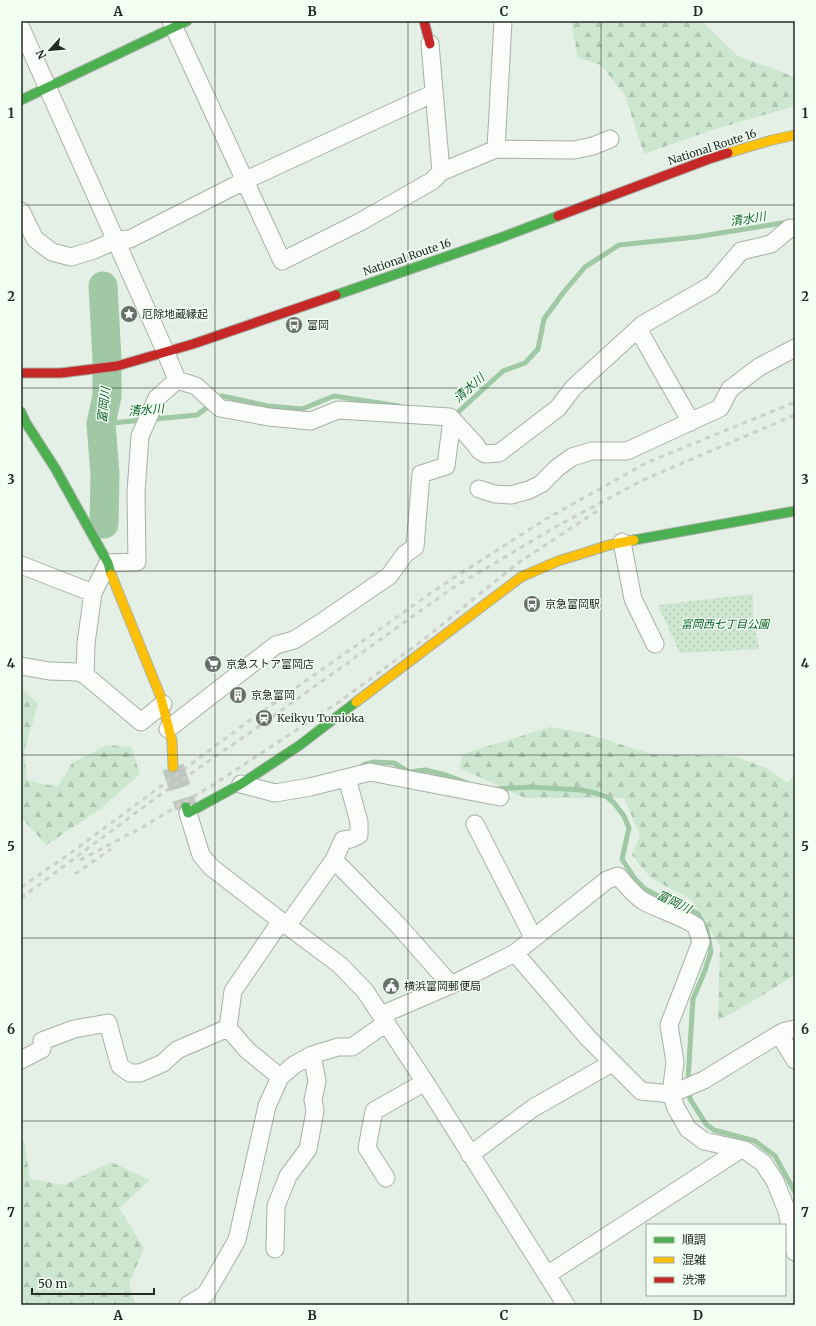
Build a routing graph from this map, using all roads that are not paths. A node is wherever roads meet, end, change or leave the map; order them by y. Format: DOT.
graph roads {
  1 [pos="424,21"];
  2 [pos="503,21"];
  3 [pos="177,23"];
  4 [pos="21,28"];
  5 [pos="430,44"];
  6 [pos="47,88"];
  7 [pos="434,93"];
  8 [pos="21,100"];
  9 [pos="795,136"];
  10 [pos="610,139"];
  11 [pos="496,149"];
  12 [pos="441,172"];
  13 [pos="244,181"];
  14 [pos="21,211"];
  15 [pos="795,229"];
  16 [pos="116,240"];
  17 [pos="638,329"];
  18 [pos="795,348"];
  19 [pos="166,352"];
  20 [pos="21,373"];
  21 [pos="177,380"];
  22 [pos="21,412"];
  23 [pos="452,419"];
  24 [pos="691,422"];
  25 [pos="479,489"];
  26 [pos="795,512"];
  27 [pos="622,542"];
  28 [pos="108,563"];
  29 [pos="21,565"];
  30 [pos="94,593"];
  31 [pos="655,644"];
  32 [pos="21,666"];
  33 [pos="85,675"];
  34 [pos="163,704"];
  35 [pos="168,728"];
  36 [pos="173,767"];
  37 [pos="348,778"];
  38 [pos="241,784"];
  39 [pos="500,797"];
  40 [pos="187,810"];
  41 [pos="475,824"];
  42 [pos="334,860"];
  43 [pos="284,924"];
  44 [pos="534,937"];
  45 [pos="515,953"];
  46 [pos="451,985"];
  47 [pos="384,1019"];
  48 [pos="228,1028"];
  49 [pos="795,1030"];
  50 [pos="779,1034"];
  51 [pos="312,1055"];
  52 [pos="21,1060"];
  53 [pos="795,1060"];
  54 [pos="612,1063"];
  55 [pos="280,1077"];
  56 [pos="425,1082"];
  57 [pos="671,1094"];
  58 [pos="741,1149"];
  59 [pos="470,1155"];
  60 [pos="386,1178"];
  61 [pos="275,1249"];
  62 [pos="795,1252"];
  63 [pos="547,1275"];
  64 [pos="188,1305"];
  65 [pos="566,1305"];
  1 -- 5 [label="main road"];
  2 -- 11 [label="street"];
  3 -- 6 [label="main road"];
  3 -- 13 [label="street"];
  4 -- 6 [label="street"];
  5 -- 7 [label="street"];
  6 -- 8 [label="main road"];
  6 -- 16 [label="street"];
  7 -- 12 [label="street"];
  7 -- 13 [label="street"];
  9 -- 19 [label="main road, National Route 16"];
  10 -- 11 [label="street"];
  11 -- 12 [label="street"];
  12 -- 13 [label="street"];
  13 -- 16 [label="street"];
  14 -- 16 [label="street"];
  15 -- 17 [label="street"];
  16 -- 19 [label="street"];
  17 -- 23 [label="street"];
  17 -- 24 [label="street"];
  18 -- 24 [label="street"];
  19 -- 20 [label="main road, National Route 16"];
  19 -- 21 [label="street"];
  21 -- 23 [label="street"];
  21 -- 28 [label="street"];
  22 -- 28 [label="main road"];
  23 -- 35 [label="street"];
  24 -- 25 [label="street"];
  26 -- 27 [label="main road"];
  27 -- 31 [label="street"];
  27 -- 38 [label="main road"];
  28 -- 30 [label="street"];
  28 -- 34 [label="main road"];
  29 -- 30 [label="street"];
  30 -- 33 [label="street"];
  32 -- 33 [label="street"];
  33 -- 34 [label="street"];
  34 -- 35 [label="main road"];
  35 -- 36 [label="main road"];
  37 -- 38 [label="street"];
  37 -- 39 [label="street"];
  37 -- 42 [label="street"];
  38 -- 40 [label="main road"];
  40 -- 43 [label="street"];
  41 -- 44 [label="street"];
  42 -- 43 [label="street"];
  42 -- 46 [label="street"];
  43 -- 47 [label="street"];
  43 -- 48 [label="street"];
  44 -- 45 [label="street"];
  44 -- 57 [label="street"];
  45 -- 46 [label="street"];
  45 -- 54 [label="street"];
  46 -- 47 [label="street"];
  47 -- 51 [label="street"];
  47 -- 56 [label="street"];
  48 -- 52 [label="street"];
  48 -- 55 [label="street"];
  49 -- 50 [label="street"];
  50 -- 53 [label="street"];
  50 -- 57 [label="street"];
  51 -- 55 [label="street"];
  51 -- 61 [label="street"];
  54 -- 57 [label="street"];
  54 -- 59 [label="street"];
  55 -- 64 [label="street"];
  56 -- 59 [label="street"];
  56 -- 60 [label="street"];
  57 -- 58 [label="street"];
  58 -- 62 [label="street"];
  58 -- 63 [label="street"];
  59 -- 63 [label="street"];
  63 -- 65 [label="street"];
}
